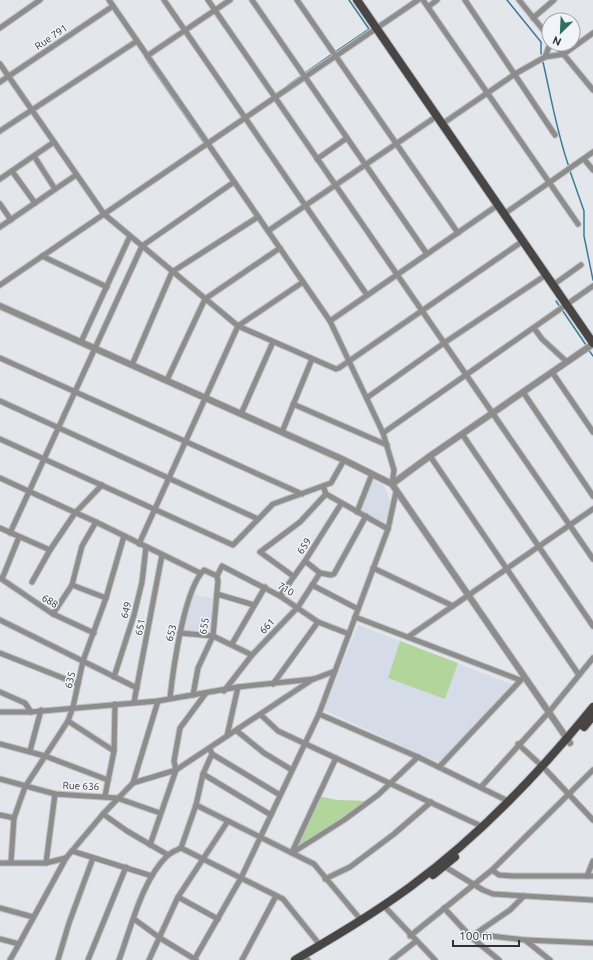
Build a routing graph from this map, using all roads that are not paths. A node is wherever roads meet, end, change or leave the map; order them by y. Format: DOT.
graph roads {
  1 [pos="40,0"];
  2 [pos="108,0"];
  3 [pos="164,0"];
  4 [pos="208,0"];
  5 [pos="230,0"];
  6 [pos="252,0"];
  7 [pos="297,0"];
  8 [pos="357,0"];
  9 [pos="418,0"];
  10 [pos="423,0"];
  11 [pos="437,0"];
  12 [pos="464,0"];
  13 [pos="519,0"];
  14 [pos="554,0"];
  15 [pos="113,6"];
  16 [pos="428,7"];
  17 [pos="215,10"];
  18 [pos="533,18"];
  19 [pos="0,28"];
  20 [pos="377,28"];
  21 [pos="541,28"];
  22 [pos="185,31"];
  23 [pos="593,32"];
  24 [pos="137,41"];
  25 [pos="547,52"];
  26 [pos="564,54"];
  27 [pos="147,56"];
  28 [pos="336,56"];
  29 [pos="545,57"];
  30 [pos="0,64"];
  31 [pos="515,74"];
  32 [pos="9,76"];
  33 [pos="305,77"];
  34 [pos="0,82"];
  35 [pos="593,90"];
  36 [pos="487,93"];
  37 [pos="275,97"];
  38 [pos="31,109"];
  39 [pos="436,116"];
  40 [pos="245,118"];
  41 [pos="442,124"];
  42 [pos="0,131"];
  43 [pos="555,136"];
  44 [pos="347,138"];
  45 [pos="54,142"];
  46 [pos="208,144"];
  47 [pos="396,144"];
  48 [pos="593,152"];
  49 [pos="34,156"];
  50 [pos="317,159"];
  51 [pos="584,159"];
  52 [pos="366,165"];
  53 [pos="593,170"];
  54 [pos="12,171"];
  55 [pos="76,175"];
  56 [pos="0,179"];
  57 [pos="234,182"];
  58 [pos="549,183"];
  59 [pos="335,185"];
  60 [pos="55,189"];
  61 [pos="34,203"];
  62 [pos="0,204"];
  63 [pos="498,205"];
  64 [pos="306,206"];
  65 [pos="104,214"];
  66 [pos="504,214"];
  67 [pos="258,217"];
  68 [pos="11,220"];
  69 [pos="578,224"];
  70 [pos="0,227"];
  71 [pos="268,231"];
  72 [pos="458,233"];
  73 [pos="130,236"];
  74 [pos="523,241"];
  75 [pos="142,246"];
  76 [pos="280,248"];
  77 [pos="427,254"];
  78 [pos="42,256"];
  79 [pos="580,265"];
  80 [pos="172,272"];
  81 [pos="397,275"];
  82 [pos="546,275"];
  83 [pos="303,282"];
  84 [pos="0,285"];
  85 [pos="553,285"];
  86 [pos="593,286"];
  87 [pos="106,287"];
  88 [pos="367,295"];
  89 [pos="205,299"];
  90 [pos="566,305"];
  91 [pos="0,306"];
  92 [pos="422,311"];
  93 [pos="330,321"];
  94 [pos="238,326"];
  95 [pos="534,328"];
  96 [pos="81,342"];
  97 [pos="272,342"];
  98 [pos="444,343"];
  99 [pos="593,344"];
  100 [pos="95,348"];
  101 [pos="0,358"];
  102 [pos="312,359"];
  103 [pos="350,361"];
  104 [pos="567,362"];
  105 [pos="132,365"];
  106 [pos="552,372"];
  107 [pos="466,375"];
  108 [pos="167,380"];
  109 [pos="75,391"];
  110 [pos="523,392"];
  111 [pos="368,397"];
  112 [pos="205,398"];
  113 [pos="0,401"];
  114 [pos="293,404"];
  115 [pos="492,413"];
  116 [pos="241,414"];
  117 [pos="58,428"];
  118 [pos="282,432"];
  119 [pos="593,432"];
  120 [pos="383,433"];
  121 [pos="462,434"];
  122 [pos="0,439"];
  123 [pos="186,441"];
  124 [pos="387,445"];
  125 [pos="430,456"];
  126 [pos="44,459"];
  127 [pos="344,460"];
  128 [pos="372,474"];
  129 [pos="0,478"];
  130 [pos="169,478"];
  131 [pos="392,484"];
  132 [pos="102,485"];
  133 [pos="323,486"];
  134 [pos="29,492"];
  135 [pos="396,492"];
  136 [pos="302,494"];
  137 [pos="326,494"];
  138 [pos="593,496"];
  139 [pos="341,504"];
  140 [pos="155,509"];
  141 [pos="593,509"];
  142 [pos="357,512"];
  143 [pos="75,513"];
  144 [pos="366,516"];
  145 [pos="258,519"];
  146 [pos="96,522"];
  147 [pos="569,525"];
  148 [pos="0,528"];
  149 [pos="388,529"];
  150 [pos="10,533"];
  151 [pos="124,536"];
  152 [pos="19,537"];
  153 [pos="140,544"];
  154 [pos="539,546"];
  155 [pos="146,547"];
  156 [pos="50,550"];
  157 [pos="162,555"];
  158 [pos="593,559"];
  159 [pos="306,560"];
  160 [pos="373,568"];
  161 [pos="506,569"];
  162 [pos="200,573"];
  163 [pos="320,573"];
  164 [pos="294,576"];
  165 [pos="217,578"];
  166 [pos="1,579"];
  167 [pos="32,582"];
  168 [pos="72,585"];
  169 [pos="312,585"];
  170 [pos="264,587"];
  171 [pos="217,594"];
  172 [pos="468,595"];
  173 [pos="280,596"];
  174 [pos="106,598"];
  175 [pos="254,605"];
  176 [pos="453,606"];
  177 [pos="298,607"];
  178 [pos="358,609"];
  179 [pos="53,614"];
  180 [pos="355,617"];
  181 [pos="0,620"];
  182 [pos="318,622"];
  183 [pos="593,626"];
  184 [pos="94,633"];
  185 [pos="180,633"];
  186 [pos="349,634"];
  187 [pos="213,636"];
  188 [pos="408,637"];
  189 [pos="232,644"];
  190 [pos="0,653"];
  191 [pos="252,655"];
  192 [pos="593,658"];
  193 [pos="84,661"];
  194 [pos="335,671"];
  195 [pos="579,675"];
  196 [pos="114,677"];
  197 [pos="522,678"];
  198 [pos="314,679"];
  199 [pos="78,684"];
  200 [pos="273,684"];
  201 [pos="137,688"];
  202 [pos="238,688"];
  203 [pos="224,691"];
  204 [pos="0,692"];
  205 [pos="206,693"];
  206 [pos="193,695"];
  207 [pos="170,698"];
  208 [pos="158,701"];
  209 [pos="134,702"];
  210 [pos="115,704"];
  211 [pos="73,707"];
  212 [pos="593,707"];
  213 [pos="41,710"];
  214 [pos="0,712"];
  215 [pos="31,712"];
  216 [pos="548,712"];
  217 [pos="319,714"];
  218 [pos="260,715"];
  219 [pos="593,716"];
  220 [pos="68,721"];
  221 [pos="237,730"];
  222 [pos="227,736"];
  223 [pos="569,741"];
  224 [pos="0,744"];
  225 [pos="305,744"];
  226 [pos="518,744"];
  227 [pos="30,751"];
  228 [pos="114,751"];
  229 [pos="211,751"];
  230 [pos="45,756"];
  231 [pos="418,757"];
  232 [pos="336,758"];
  233 [pos="439,767"];
  234 [pos="544,768"];
  235 [pos="176,770"];
  236 [pos="292,770"];
  237 [pos="593,770"];
  238 [pos="203,774"];
  239 [pos="0,779"];
  240 [pos="108,780"];
  241 [pos="133,784"];
  242 [pos="391,784"];
  243 [pos="25,787"];
  244 [pos="481,787"];
  245 [pos="55,794"];
  246 [pos="280,795"];
  247 [pos="105,796"];
  248 [pos="568,796"];
  249 [pos="117,798"];
  250 [pos="510,801"];
  251 [pos="431,802"];
  252 [pos="196,805"];
  253 [pos="160,813"];
  254 [pos="103,814"];
  255 [pos="0,815"];
  256 [pos="271,815"];
  257 [pos="14,818"];
  258 [pos="593,820"];
  259 [pos="228,821"];
  260 [pos="481,826"];
  261 [pos="260,837"];
  262 [pos="150,845"];
  263 [pos="181,848"];
  264 [pos="72,851"];
  265 [pos="292,853"];
  266 [pos="168,855"];
  267 [pos="66,858"];
  268 [pos="93,858"];
  269 [pos="204,860"];
  270 [pos="593,861"];
  271 [pos="11,862"];
  272 [pos="0,863"];
  273 [pos="46,863"];
  274 [pos="442,865"];
  275 [pos="126,867"];
  276 [pos="492,870"];
  277 [pos="152,876"];
  278 [pos="590,876"];
  279 [pos="241,878"];
  280 [pos="325,879"];
  281 [pos="474,885"];
  282 [pos="276,896"];
  283 [pos="524,896"];
  284 [pos="178,897"];
  285 [pos="593,900"];
  286 [pos="0,908"];
  287 [pos="385,908"];
  288 [pos="444,908"];
  289 [pos="33,917"];
  290 [pos="134,919"];
  291 [pos="218,919"];
  292 [pos="361,920"];
  293 [pos="473,935"];
  294 [pos="410,936"];
  295 [pos="160,938"];
  296 [pos="0,939"];
  297 [pos="526,940"];
  298 [pos="415,942"];
  299 [pos="593,943"];
  300 [pos="19,944"];
  301 [pos="320,945"];
  302 [pos="10,960"];
  303 [pos="58,960"];
  304 [pos="88,960"];
  305 [pos="118,960"];
  306 [pos="149,960"];
  307 [pos="195,960"];
  308 [pos="242,960"];
  309 [pos="295,960"];
  310 [pos="307,960"];
  311 [pos="392,960"];
  312 [pos="435,960"];
  313 [pos="499,960"];
  314 [pos="550,960"];
  1 -- 19 [label="street"];
  2 -- 15 [label="street"];
  3 -- 22 [label="street"];
  4 -- 17 [label="street"];
  5 -- 17 [label="street"];
  6 -- 33 [label="street"];
  7 -- 28 [label="street"];
  8 -- 20 [label="main road"];
  9 -- 20 [label="street"];
  10 -- 16 [label="street"];
  11 -- 16 [label="street"];
  12 -- 31 [label="street"];
  13 -- 18 [label="street"];
  14 -- 18 [label="street"];
  15 -- 24 [label="street"];
  15 -- 32 [label="street, Rue 791"];
  16 -- 36 [label="street"];
  17 -- 22 [label="street"];
  17 -- 37 [label="street"];
  18 -- 21 [label="street"];
  20 -- 28 [label="street"];
  20 -- 39 [label="main road"];
  22 -- 27 [label="street"];
  22 -- 40 [label="street"];
  23 -- 26 [label="street"];
  24 -- 27 [label="street"];
  24 -- 38 [label="street"];
  25 -- 29 [label="street"];
  26 -- 29 [label="street"];
  26 -- 35 [label="street"];
  27 -- 46 [label="street"];
  28 -- 33 [label="street"];
  28 -- 47 [label="street"];
  29 -- 31 [label="street"];
  30 -- 32 [label="street"];
  31 -- 36 [label="street"];
  31 -- 43 [label="street"];
  32 -- 34 [label="street, Rue 791"];
  32 -- 38 [label="street"];
  33 -- 37 [label="street"];
  33 -- 44 [label="street"];
  36 -- 41 [label="street"];
  36 -- 58 [label="street"];
  37 -- 40 [label="street"];
  37 -- 50 [label="street"];
  38 -- 42 [label="street"];
  38 -- 45 [label="street"];
  39 -- 41 [label="main road"];
  39 -- 47 [label="street"];
  40 -- 46 [label="street"];
  40 -- 64 [label="street"];
  41 -- 63 [label="main road"];
  44 -- 50 [label="street"];
  44 -- 52 [label="street"];
  45 -- 49 [label="street"];
  45 -- 55 [label="street"];
  46 -- 57 [label="street"];
  46 -- 65 [label="street"];
  47 -- 52 [label="street"];
  47 -- 72 [label="street"];
  48 -- 51 [label="street"];
  49 -- 54 [label="street"];
  49 -- 60 [label="street"];
  50 -- 59 [label="street"];
  51 -- 53 [label="street"];
  51 -- 58 [label="street"];
  52 -- 59 [label="street"];
  52 -- 77 [label="street"];
  54 -- 56 [label="street"];
  54 -- 61 [label="street"];
  55 -- 60 [label="street"];
  55 -- 65 [label="street"];
  57 -- 67 [label="street"];
  57 -- 75 [label="street"];
  58 -- 66 [label="street"];
  58 -- 69 [label="street"];
  59 -- 64 [label="street"];
  59 -- 81 [label="street"];
  60 -- 61 [label="street"];
  61 -- 68 [label="street"];
  62 -- 68 [label="street"];
  63 -- 66 [label="main road"];
  63 -- 72 [label="street"];
  64 -- 71 [label="street"];
  64 -- 88 [label="street"];
  65 -- 73 [label="street"];
  65 -- 78 [label="street"];
  66 -- 74 [label="main road"];
  67 -- 71 [label="street"];
  67 -- 80 [label="street"];
  68 -- 70 [label="street"];
  71 -- 76 [label="street"];
  72 -- 77 [label="street"];
  73 -- 75 [label="street"];
  73 -- 87 [label="street"];
  74 -- 82 [label="main road"];
  74 -- 92 [label="street"];
  75 -- 80 [label="street"];
  75 -- 100 [label="street"];
  76 -- 83 [label="street"];
  76 -- 89 [label="street"];
  77 -- 81 [label="street"];
  78 -- 84 [label="street"];
  78 -- 87 [label="street"];
  79 -- 85 [label="street"];
  80 -- 89 [label="street"];
  80 -- 105 [label="street"];
  81 -- 88 [label="street"];
  81 -- 92 [label="street"];
  82 -- 85 [label="main road"];
  82 -- 98 [label="street"];
  83 -- 93 [label="street"];
  83 -- 94 [label="street"];
  85 -- 90 [label="main road"];
  86 -- 90 [label="street"];
  87 -- 96 [label="street"];
  88 -- 93 [label="street"];
  89 -- 94 [label="street"];
  89 -- 108 [label="street"];
  90 -- 95 [label="street"];
  90 -- 99 [label="main road"];
  91 -- 96 [label="street"];
  92 -- 98 [label="street"];
  92 -- 103 [label="street"];
  93 -- 103 [label="street"];
  94 -- 97 [label="street"];
  94 -- 112 [label="street"];
  95 -- 104 [label="street"];
  95 -- 107 [label="street"];
  96 -- 100 [label="street"];
  97 -- 102 [label="street"];
  97 -- 116 [label="street"];
  98 -- 107 [label="street"];
  98 -- 111 [label="street"];
  99 -- 104 [label="street"];
  100 -- 105 [label="street"];
  100 -- 109 [label="street"];
  101 -- 109 [label="street"];
  102 -- 103 [label="street"];
  102 -- 114 [label="street"];
  103 -- 111 [label="street"];
  104 -- 106 [label="street"];
  105 -- 108 [label="street"];
  106 -- 110 [label="street"];
  106 -- 119 [label="street"];
  107 -- 115 [label="street"];
  107 -- 120 [label="street"];
  108 -- 112 [label="street"];
  109 -- 117 [label="street"];
  109 -- 123 [label="street"];
  110 -- 115 [label="street"];
  110 -- 138 [label="street"];
  111 -- 120 [label="street"];
  112 -- 116 [label="street"];
  112 -- 123 [label="street"];
  113 -- 117 [label="street"];
  114 -- 118 [label="street"];
  114 -- 124 [label="street"];
  115 -- 121 [label="street"];
  115 -- 147 [label="street"];
  116 -- 118 [label="street"];
  117 -- 126 [label="street"];
  117 -- 130 [label="street"];
  118 -- 127 [label="street"];
  120 -- 124 [label="street"];
  121 -- 125 [label="street"];
  121 -- 154 [label="street"];
  122 -- 126 [label="street"];
  123 -- 130 [label="street"];
  123 -- 136 [label="street"];
  124 -- 131 [label="street"];
  125 -- 131 [label="street"];
  125 -- 161 [label="street"];
  126 -- 132 [label="street"];
  126 -- 134 [label="street"];
  127 -- 128 [label="street"];
  127 -- 133 [label="street"];
  128 -- 131 [label="street"];
  128 -- 142 [label="street"];
  129 -- 134 [label="street"];
  130 -- 140 [label="street"];
  130 -- 145 [label="street"];
  131 -- 135 [label="street"];
  132 -- 140 [label="street"];
  132 -- 143 [label="street"];
  133 -- 136 [label="street"];
  133 -- 137 [label="street"];
  134 -- 143 [label="street"];
  134 -- 150 [label="street"];
  135 -- 149 [label="street"];
  135 -- 172 [label="street"];
  136 -- 145 [label="street"];
  137 -- 139 [label="street"];
  137 -- 164 [label="street"];
  139 -- 142 [label="street"];
  139 -- 159 [label="street, 659"];
  140 -- 145 [label="street"];
  140 -- 153 [label="street"];
  141 -- 147 [label="street"];
  142 -- 144 [label="street"];
  143 -- 146 [label="street"];
  143 -- 156 [label="street"];
  144 -- 149 [label="street"];
  144 -- 163 [label="street"];
  146 -- 151 [label="street"];
  146 -- 168 [label="street"];
  147 -- 154 [label="street"];
  147 -- 158 [label="street"];
  148 -- 150 [label="street"];
  149 -- 160 [label="street"];
  150 -- 152 [label="street"];
  151 -- 153 [label="street"];
  151 -- 174 [label="street, 635"];
  152 -- 156 [label="street"];
  152 -- 166 [label="street"];
  153 -- 155 [label="street"];
  154 -- 161 [label="street"];
  154 -- 183 [label="street"];
  155 -- 157 [label="street"];
  155 -- 196 [label="street, 649"];
  156 -- 167 [label="street"];
  157 -- 162 [label="street"];
  157 -- 201 [label="street, 651"];
  159 -- 163 [label="street"];
  159 -- 164 [label="street, 659"];
  160 -- 176 [label="street"];
  160 -- 178 [label="street"];
  161 -- 172 [label="street"];
  161 -- 195 [label="street"];
  162 -- 165 [label="street"];
  162 -- 185 [label="street, 653"];
  163 -- 169 [label="street, 661"];
  164 -- 173 [label="street, 659"];
  165 -- 170 [label="street, 710"];
  165 -- 171 [label="street, 655"];
  166 -- 179 [label="street, 688"];
  168 -- 174 [label="street"];
  168 -- 179 [label="street"];
  169 -- 177 [label="street, 661"];
  169 -- 178 [label="street"];
  170 -- 173 [label="street, 710"];
  170 -- 175 [label="street"];
  171 -- 175 [label="street"];
  171 -- 187 [label="street, 655"];
  172 -- 176 [label="street"];
  172 -- 197 [label="street"];
  173 -- 177 [label="street, 710"];
  174 -- 184 [label="street, 635"];
  175 -- 189 [label="street"];
  176 -- 188 [label="street"];
  177 -- 182 [label="street, 710"];
  177 -- 191 [label="street, 661"];
  178 -- 180 [label="street"];
  179 -- 184 [label="street, 688"];
  180 -- 186 [label="street"];
  180 -- 188 [label="street"];
  181 -- 193 [label="street"];
  182 -- 186 [label="street, 710"];
  182 -- 200 [label="street"];
  184 -- 193 [label="street, 635"];
  185 -- 187 [label="street"];
  185 -- 207 [label="street, 653"];
  186 -- 194 [label="street"];
  187 -- 189 [label="street"];
  187 -- 206 [label="street, 655"];
  188 -- 197 [label="street"];
  189 -- 191 [label="street"];
  190 -- 199 [label="street"];
  191 -- 203 [label="street, 661"];
  192 -- 195 [label="street"];
  193 -- 196 [label="street"];
  193 -- 199 [label="street, 635"];
  194 -- 198 [label="street"];
  194 -- 217 [label="street"];
  195 -- 216 [label="street"];
  196 -- 201 [label="street"];
  197 -- 216 [label="street"];
  197 -- 233 [label="street"];
  198 -- 200 [label="street"];
  198 -- 218 [label="street"];
  199 -- 211 [label="street, 635"];
  200 -- 202 [label="street"];
  201 -- 209 [label="street, 651"];
  202 -- 203 [label="street"];
  202 -- 222 [label="street"];
  203 -- 205 [label="street"];
  204 -- 215 [label="street"];
  205 -- 206 [label="street"];
  205 -- 235 [label="street"];
  206 -- 207 [label="street"];
  207 -- 208 [label="street"];
  208 -- 209 [label="street"];
  208 -- 241 [label="street"];
  209 -- 210 [label="street"];
  210 -- 211 [label="street"];
  210 -- 228 [label="street"];
  211 -- 213 [label="street"];
  211 -- 220 [label="street, 635"];
  212 -- 223 [label="main road"];
  213 -- 215 [label="street"];
  213 -- 227 [label="street"];
  214 -- 215 [label="street"];
  216 -- 223 [label="street"];
  216 -- 226 [label="street"];
  217 -- 225 [label="street"];
  217 -- 231 [label="street"];
  218 -- 221 [label="street"];
  218 -- 225 [label="street"];
  219 -- 223 [label="main road"];
  220 -- 228 [label="street"];
  220 -- 230 [label="street, 635"];
  221 -- 222 [label="street"];
  221 -- 236 [label="street"];
  222 -- 229 [label="street"];
  223 -- 234 [label="main road"];
  224 -- 227 [label="street"];
  225 -- 232 [label="street"];
  225 -- 236 [label="street"];
  226 -- 234 [label="street"];
  226 -- 244 [label="street"];
  227 -- 230 [label="street"];
  228 -- 240 [label="street"];
  229 -- 235 [label="street"];
  229 -- 238 [label="street"];
  229 -- 246 [label="street"];
  230 -- 240 [label="street"];
  230 -- 243 [label="street, 635"];
  231 -- 233 [label="street"];
  231 -- 242 [label="street"];
  232 -- 242 [label="street"];
  232 -- 265 [label="street"];
  233 -- 244 [label="street"];
  234 -- 248 [label="street"];
  234 -- 250 [label="main road"];
  235 -- 241 [label="street"];
  235 -- 253 [label="street"];
  236 -- 246 [label="street"];
  237 -- 248 [label="street"];
  238 -- 252 [label="street"];
  238 -- 256 [label="street"];
  239 -- 243 [label="street, Rue 636"];
  240 -- 247 [label="street"];
  241 -- 249 [label="street"];
  242 -- 251 [label="street"];
  242 -- 265 [label="street"];
  243 -- 245 [label="street, Rue 636"];
  243 -- 257 [label="street, 635"];
  244 -- 250 [label="street"];
  245 -- 247 [label="street, Rue 636"];
  245 -- 273 [label="street"];
  246 -- 256 [label="street"];
  247 -- 249 [label="street, Rue 636"];
  248 -- 258 [label="street"];
  248 -- 276 [label="street"];
  249 -- 253 [label="street, Rue 636"];
  249 -- 254 [label="street"];
  250 -- 260 [label="main road"];
  250 -- 274 [label="main road"];
  251 -- 260 [label="street"];
  251 -- 280 [label="street"];
  252 -- 259 [label="street"];
  252 -- 263 [label="street"];
  253 -- 262 [label="street"];
  254 -- 262 [label="street"];
  254 -- 264 [label="street"];
  255 -- 257 [label="street"];
  256 -- 261 [label="street"];
  257 -- 271 [label="street, 635"];
  259 -- 261 [label="street"];
  259 -- 269 [label="street"];
  260 -- 274 [label="main road"];
  261 -- 265 [label="street"];
  261 -- 279 [label="street"];
  262 -- 266 [label="street"];
  263 -- 266 [label="street"];
  263 -- 269 [label="street"];
  264 -- 267 [label="street"];
  264 -- 268 [label="street"];
  265 -- 280 [label="street"];
  266 -- 277 [label="street"];
  267 -- 273 [label="street"];
  267 -- 289 [label="street"];
  268 -- 275 [label="street"];
  268 -- 303 [label="street"];
  269 -- 279 [label="street"];
  269 -- 284 [label="street"];
  270 -- 278 [label="street"];
  271 -- 272 [label="street"];
  271 -- 273 [label="street"];
  274 -- 281 [label="street"];
  274 -- 287 [label="main road"];
  275 -- 277 [label="street"];
  275 -- 304 [label="street"];
  276 -- 278 [label="street"];
  276 -- 281 [label="street"];
  277 -- 290 [label="street"];
  279 -- 282 [label="street"];
  279 -- 291 [label="street"];
  280 -- 292 [label="street"];
  281 -- 283 [label="street"];
  281 -- 288 [label="street"];
  282 -- 301 [label="street"];
  282 -- 308 [label="street"];
  283 -- 285 [label="street"];
  283 -- 293 [label="street"];
  284 -- 291 [label="street"];
  284 -- 295 [label="street"];
  286 -- 289 [label="street"];
  287 -- 292 [label="main road"];
  287 -- 294 [label="street"];
  287 -- 310 [label="main road"];
  288 -- 293 [label="street"];
  288 -- 294 [label="street"];
  289 -- 300 [label="street"];
  290 -- 295 [label="street"];
  290 -- 305 [label="street"];
  291 -- 307 [label="street"];
  292 -- 301 [label="main road"];
  293 -- 297 [label="street"];
  293 -- 313 [label="street"];
  294 -- 298 [label="street"];
  295 -- 306 [label="street"];
  295 -- 307 [label="street"];
  296 -- 300 [label="street"];
  297 -- 299 [label="street"];
  297 -- 314 [label="street"];
  298 -- 311 [label="street"];
  298 -- 312 [label="street"];
  300 -- 302 [label="street"];
  301 -- 309 [label="main road"];
}
